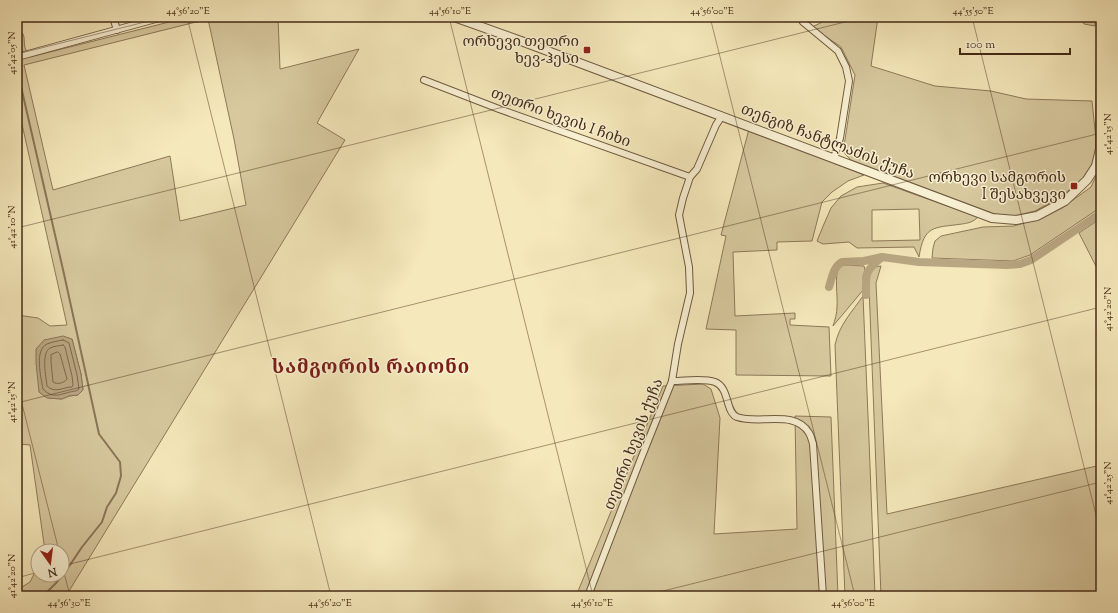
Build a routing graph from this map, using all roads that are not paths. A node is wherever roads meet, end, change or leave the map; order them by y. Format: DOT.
graph roads {
  1 [pos="113,17"];
  2 [pos="163,17"];
  3 [pos="454,17"];
  4 [pos="803,22"];
  5 [pos="117,30"];
  6 [pos="1101,53"];
  7 [pos="17,57"];
  8 [pos="424,80"];
  9 [pos="722,116"];
  10 [pos="1100,149"];
  11 [pos="834,158"];
  12 [pos="690,178"];
  13 [pos="672,381"];
  14 [pos="588,596"];
  15 [pos="822,596"];
  1 -- 5 [label="street"];
  2 -- 5 [label="street"];
  3 -- 9 [label="street, თენგიზ ჩანტლაძის ქუჩა"];
  4 -- 11 [label="street"];
  5 -- 7 [label="street"];
  6 -- 10 [label="street, თენგიზ ჩანტლაძის ქუჩა"];
  8 -- 12 [label="street, თეთრი ხევის I ჩიხი"];
  9 -- 11 [label="street, თენგიზ ჩანტლაძის ქუჩა"];
  9 -- 12 [label="street, თეთრი ხევის ქუჩა"];
  10 -- 11 [label="street, თენგიზ ჩანტლაძის ქუჩა"];
  12 -- 13 [label="street, თეთრი ხევის ქუჩა"];
  13 -- 14 [label="street, თეთრი ხევის ქუჩა"];
  13 -- 15 [label="street"];
}
